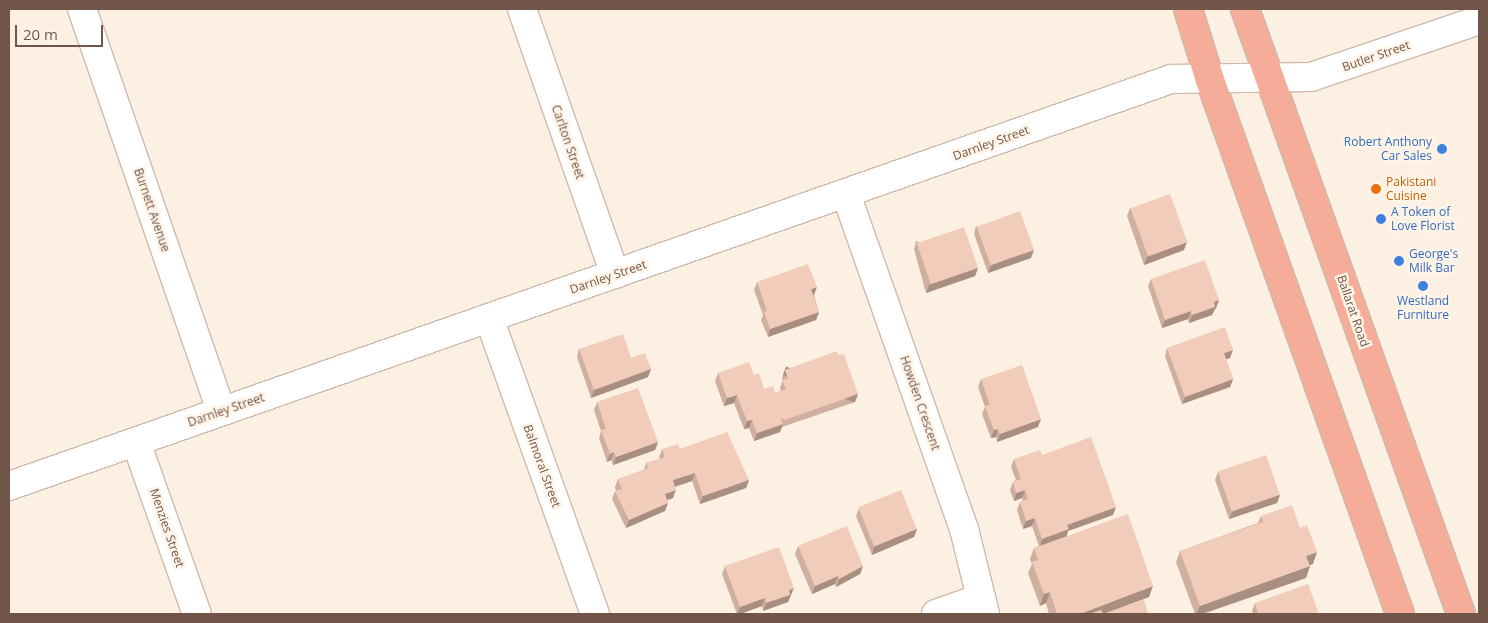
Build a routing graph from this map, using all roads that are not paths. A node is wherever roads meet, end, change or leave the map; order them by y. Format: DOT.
graph roads {
  1 [pos="82,9"];
  2 [pos="522,9"];
  3 [pos="1188,9"];
  4 [pos="1245,9"];
  5 [pos="1479,20"];
  6 [pos="1210,80"];
  7 [pos="1271,80"];
  8 [pos="846,194"];
  9 [pos="615,274"];
  10 [pos="489,318"];
  11 [pos="221,411"];
  12 [pos="136,442"];
  13 [pos="9,486"];
  14 [pos="983,606"];
  15 [pos="197,614"];
  16 [pos="596,614"];
  17 [pos="936,614"];
  18 [pos="1400,614"];
  19 [pos="1461,614"];
  1 -- 11 [label="street, Burnett Avenue"];
  2 -- 9 [label="street, Carlton Street"];
  3 -- 6 [label="highway"];
  4 -- 7 [label="highway, Ballarat Road"];
  5 -- 7 [label="street, Butler Street"];
  6 -- 7 [label="street, Butler Street"];
  6 -- 8 [label="street, Darnley Street"];
  6 -- 18 [label="highway"];
  7 -- 19 [label="highway, Ballarat Road"];
  8 -- 9 [label="street, Darnley Street"];
  8 -- 14 [label="street, Howden Crescent"];
  9 -- 10 [label="street, Darnley Street"];
  10 -- 11 [label="street, Darnley Street"];
  10 -- 16 [label="street, Balmoral Street"];
  11 -- 12 [label="street, Darnley Street"];
  12 -- 13 [label="street, Darnley Street"];
  12 -- 15 [label="street, Menzies Street"];
  14 -- 17 [label="street"];
}
